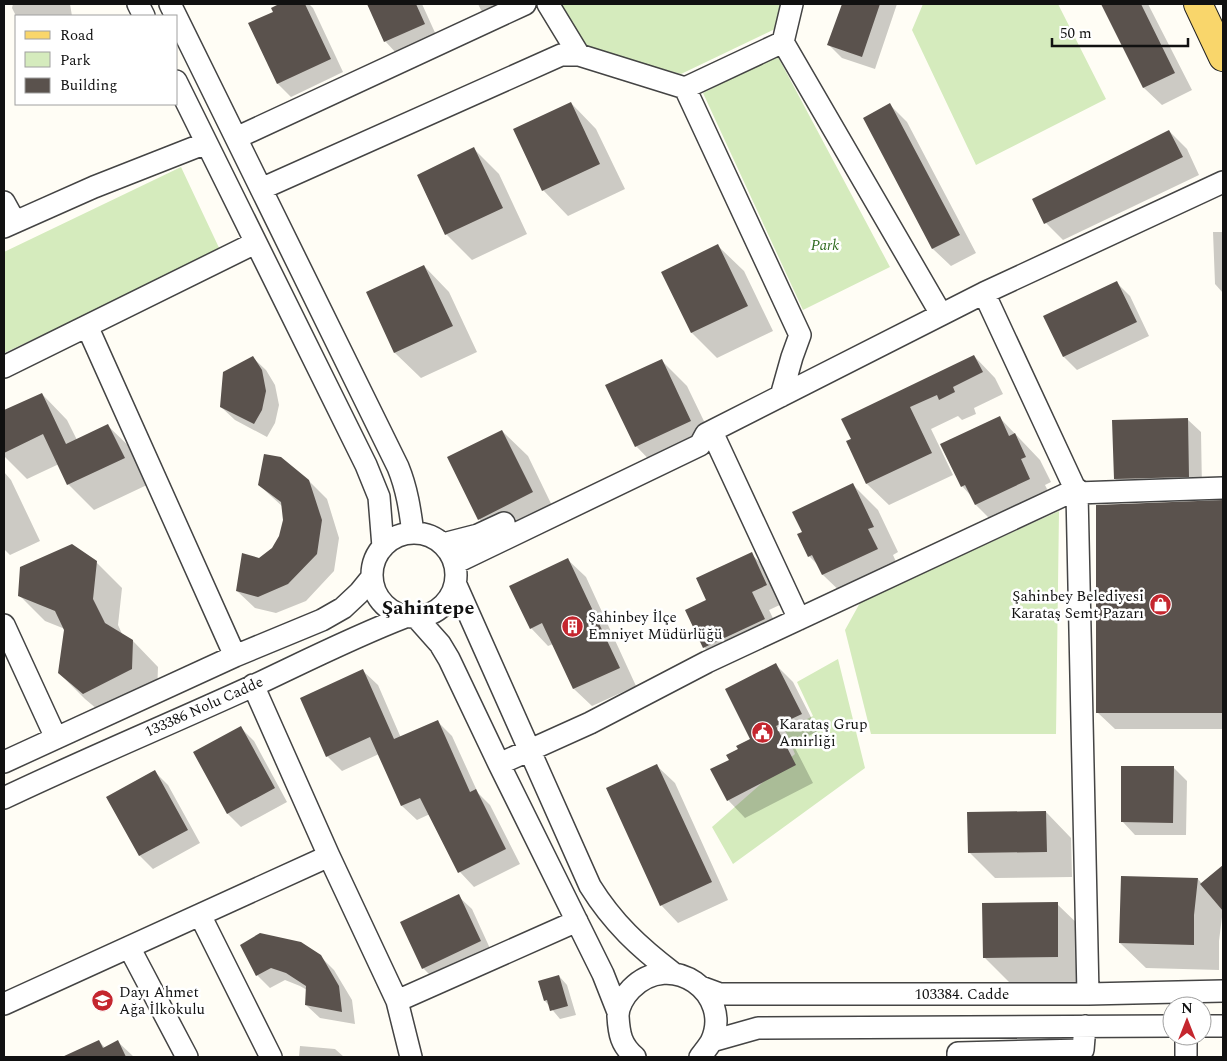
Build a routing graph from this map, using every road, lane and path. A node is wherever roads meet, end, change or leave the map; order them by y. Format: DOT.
graph roads {
  1 [pos="525,4"];
  2 [pos="548,4"];
  3 [pos="792,4"];
  4 [pos="1198,4"];
  5 [pos="178,20"];
  6 [pos="783,42"];
  7 [pos="579,55"];
  8 [pos="1223,57"];
  9 [pos="178,85"];
  10 [pos="685,88"];
  11 [pos="236,138"];
  12 [pos="206,143"];
  13 [pos="1223,182"];
  14 [pos="261,189"];
  15 [pos="4,202"];
  16 [pos="9,225"];
  17 [pos="255,242"];
  18 [pos="984,293"];
  19 [pos="941,314"];
  20 [pos="88,326"];
  21 [pos="4,367"];
  22 [pos="781,396"];
  23 [pos="709,433"];
  24 [pos="1223,488"];
  25 [pos="1077,491"];
  26 [pos="413,533"];
  27 [pos="443,544"];
  28 [pos="383,547"];
  29 [pos="455,563"];
  30 [pos="372,577"];
  31 [pos="456,585"];
  32 [pos="411,617"];
  33 [pos="799,619"];
  34 [pos="4,624"];
  35 [pos="236,656"];
  36 [pos="254,686"];
  37 [pos="56,738"];
  38 [pos="530,751"];
  39 [pos="4,762"];
  40 [pos="499,764"];
  41 [pos="4,798"];
  42 [pos="329,856"];
  43 [pos="200,915"];
  44 [pos="577,921"];
  45 [pos="129,947"];
  46 [pos="674,973"];
  47 [pos="701,987"];
  48 [pos="1223,992"];
  49 [pos="1088,994"];
  50 [pos="397,1001"];
  51 [pos="4,1004"];
  52 [pos="618,1012"];
  53 [pos="1084,1026"];
  54 [pos="1162,1026"];
  55 [pos="706,1049"];
  56 [pos="630,1055"];
  57 [pos="187,1057"];
  58 [pos="270,1057"];
  59 [pos="411,1057"];
  60 [pos="958,1057"];
  1 -- 11 [label="street"];
  2 -- 7 [label="street"];
  3 -- 6 [label="street"];
  4 -- 8 [label="main road"];
  5 -- 11 [label="street"];
  6 -- 10 [label="street"];
  6 -- 19 [label="street"];
  7 -- 10 [label="street"];
  7 -- 14 [label="street"];
  9 -- 12 [label="street"];
  10 -- 22 [label="street"];
  11 -- 14 [label="street"];
  12 -- 16 [label="street"];
  12 -- 17 [label="street"];
  13 -- 18 [label="street"];
  14 -- 26 [label="street"];
  15 -- 16 [label="street"];
  17 -- 20 [label="street"];
  17 -- 28 [label="street"];
  18 -- 19 [label="street"];
  18 -- 25 [label="street"];
  19 -- 22 [label="street"];
  20 -- 21 [label="street"];
  20 -- 35 [label="street"];
  22 -- 23 [label="street"];
  23 -- 27 [label="street"];
  23 -- 29 [label="street"];
  23 -- 33 [label="street"];
  24 -- 25 [label="street"];
  25 -- 33 [label="street"];
  25 -- 49 [label="street"];
  26 -- 27 [label="street"];
  26 -- 28 [label="street"];
  27 -- 29 [label="street"];
  28 -- 30 [label="street"];
  29 -- 31 [label="street"];
  30 -- 32 [label="street"];
  30 -- 35 [label="street"];
  31 -- 32 [label="street"];
  31 -- 38 [label="street, 103384. Cadde"];
  32 -- 36 [label="street, 133386 Nolu Cadde"];
  32 -- 40 [label="street"];
  33 -- 38 [label="street"];
  34 -- 37 [label="street"];
  35 -- 37 [label="street"];
  36 -- 41 [label="street, 133386 Nolu Cadde"];
  36 -- 42 [label="street"];
  37 -- 39 [label="street"];
  38 -- 40 [label="street"];
  38 -- 46 [label="street, 103384. Cadde"];
  40 -- 44 [label="street"];
  42 -- 43 [label="street"];
  42 -- 50 [label="street"];
  43 -- 45 [label="street"];
  43 -- 58 [label="street"];
  44 -- 50 [label="street"];
  44 -- 52 [label="street"];
  45 -- 51 [label="street"];
  45 -- 57 [label="street"];
  46 -- 47 [label="street, 103384. Cadde"];
  46 -- 52 [label="street"];
  47 -- 49 [label="street, 103384. Cadde"];
  47 -- 55 [label="street"];
  48 -- 49 [label="street, 103384. Cadde"];
  50 -- 59 [label="street"];
  52 -- 56 [label="street"];
  53 -- 54 [label="street"];
  53 -- 55 [label="street"];
  53 -- 60 [label="street"];
}
